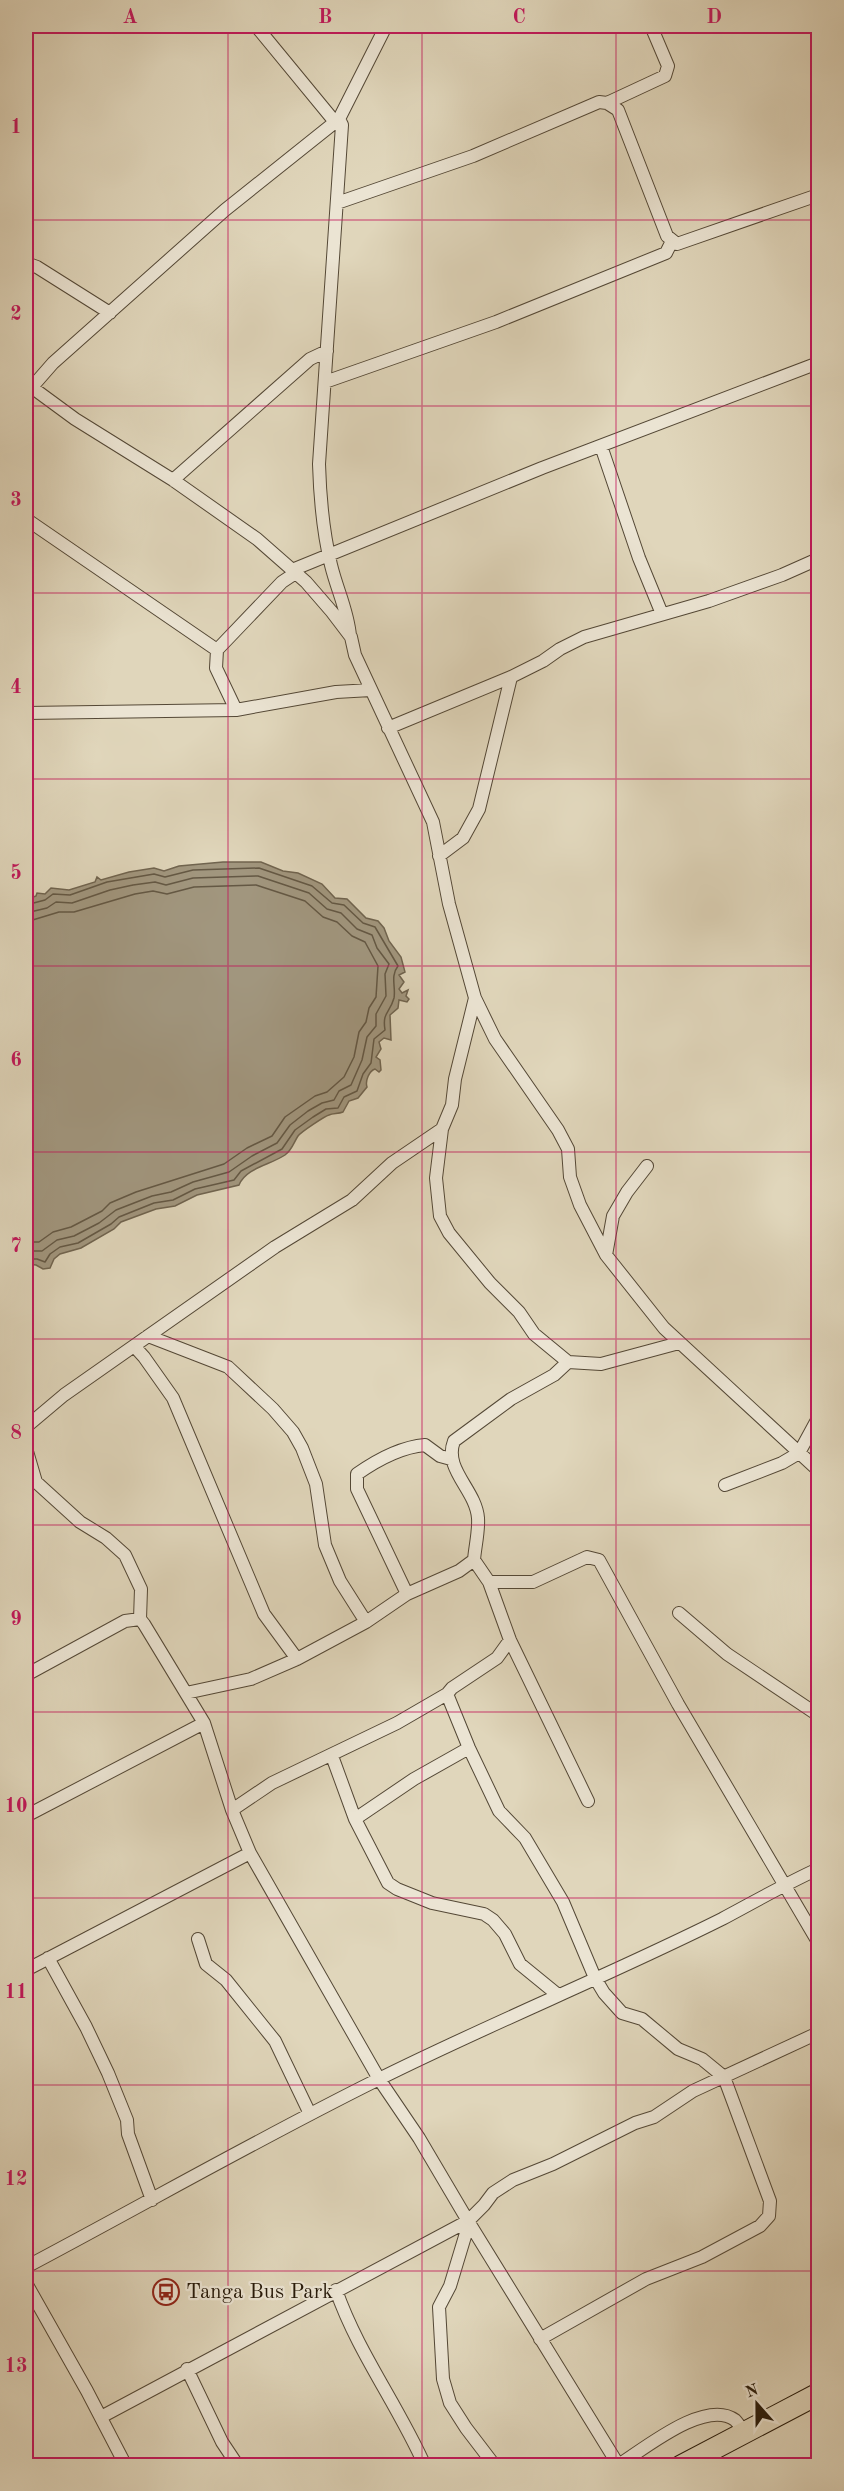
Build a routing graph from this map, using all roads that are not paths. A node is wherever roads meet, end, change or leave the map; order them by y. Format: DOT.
graph roads {
  1 [pos="256,26"];
  2 [pos="386,26"];
  3 [pos="651,26"];
  4 [pos="607,103"];
  5 [pos="338,120"];
  6 [pos="819,195"];
  7 [pos="337,203"];
  8 [pos="672,241"];
  9 [pos="26,263"];
  10 [pos="110,313"];
  11 [pos="327,351"];
  12 [pos="819,363"];
  13 [pos="325,382"];
  14 [pos="29,385"];
  15 [pos="601,446"];
  16 [pos="172,480"];
  17 [pos="26,519"];
  18 [pos="329,554"];
  19 [pos="819,559"];
  20 [pos="292,570"];
  21 [pos="662,614"];
  22 [pos="351,637"];
  23 [pos="217,650"];
  24 [pos="511,677"];
  25 [pos="371,690"];
  26 [pos="236,710"];
  27 [pos="26,713"];
  28 [pos="388,728"];
  29 [pos="439,856"];
  30 [pos="475,998"];
  31 [pos="442,1129"];
  32 [pos="647,1166"];
  33 [pos="606,1255"];
  34 [pos="148,1336"];
  35 [pos="679,1343"];
  36 [pos="134,1346"];
  37 [pos="568,1362"];
  38 [pos="819,1418"];
  39 [pos="26,1426"];
  40 [pos="26,1448"];
  41 [pos="799,1453"];
  42 [pos="451,1459"];
  43 [pos="819,1470"];
  44 [pos="31,1480"];
  45 [pos="725,1485"];
  46 [pos="474,1560"];
  47 [pos="489,1582"];
  48 [pos="407,1594"];
  49 [pos="679,1612"];
  50 [pos="140,1619"];
  51 [pos="366,1622"];
  52 [pos="510,1640"];
  53 [pos="297,1659"];
  54 [pos="26,1675"];
  55 [pos="186,1693"];
  56 [pos="447,1694"];
  57 [pos="819,1715"];
  58 [pos="204,1723"];
  59 [pos="469,1748"];
  60 [pos="332,1756"];
  61 [pos="588,1801"];
  62 [pos="232,1810"];
  63 [pos="26,1816"];
  64 [pos="355,1818"];
  65 [pos="250,1853"];
  66 [pos="819,1869"];
  67 [pos="785,1885"];
  68 [pos="198,1939"];
  69 [pos="819,1942"];
  70 [pos="48,1958"];
  71 [pos="26,1970"];
  72 [pos="596,1978"];
  73 [pos="558,1995"];
  74 [pos="819,2033"];
  75 [pos="724,2077"];
  76 [pos="379,2079"];
  77 [pos="310,2114"];
  78 [pos="152,2200"];
  79 [pos="467,2221"];
  80 [pos="26,2267"];
  81 [pos="26,2283"];
  82 [pos="336,2290"];
  83 [pos="540,2339"];
  84 [pos="187,2369"];
  85 [pos="819,2394"];
  86 [pos="100,2417"];
  87 [pos="744,2431"];
  88 [pos="618,2465"];
  89 [pos="126,2466"];
  90 [pos="238,2466"];
  91 [pos="424,2466"];
  92 [pos="495,2466"];
  93 [pos="681,2466"];
  1 -- 5 [label="street"];
  2 -- 5 [label="street"];
  3 -- 4 [label="street"];
  4 -- 7 [label="street"];
  4 -- 8 [label="street"];
  5 -- 7 [label="street"];
  5 -- 10 [label="street"];
  6 -- 8 [label="street"];
  7 -- 11 [label="street"];
  8 -- 13 [label="street"];
  9 -- 10 [label="street"];
  10 -- 14 [label="street"];
  11 -- 13 [label="street"];
  11 -- 16 [label="street"];
  12 -- 15 [label="street"];
  13 -- 18 [label="street"];
  14 -- 16 [label="street"];
  15 -- 18 [label="street"];
  15 -- 21 [label="street"];
  16 -- 20 [label="street"];
  17 -- 23 [label="street"];
  18 -- 20 [label="street"];
  18 -- 22 [label="street"];
  19 -- 21 [label="street"];
  20 -- 22 [label="street"];
  20 -- 23 [label="street"];
  21 -- 24 [label="street"];
  22 -- 25 [label="street"];
  23 -- 26 [label="street"];
  24 -- 28 [label="street"];
  24 -- 29 [label="street"];
  25 -- 26 [label="street"];
  25 -- 28 [label="street"];
  26 -- 27 [label="street"];
  28 -- 29 [label="street"];
  29 -- 30 [label="street"];
  30 -- 31 [label="street"];
  30 -- 33 [label="street"];
  31 -- 34 [label="street"];
  31 -- 37 [label="street"];
  32 -- 33 [label="street"];
  33 -- 35 [label="street"];
  34 -- 36 [label="street"];
  34 -- 51 [label="street"];
  35 -- 37 [label="street"];
  35 -- 41 [label="street"];
  36 -- 39 [label="street"];
  36 -- 53 [label="street"];
  37 -- 42 [label="street"];
  38 -- 41 [label="street"];
  40 -- 44 [label="street"];
  41 -- 43 [label="street"];
  41 -- 45 [label="street"];
  42 -- 46 [label="street"];
  42 -- 48 [label="street"];
  44 -- 50 [label="street"];
  46 -- 47 [label="street"];
  46 -- 48 [label="street"];
  47 -- 52 [label="street"];
  47 -- 67 [label="street"];
  48 -- 51 [label="street"];
  49 -- 57 [label="street"];
  50 -- 54 [label="street"];
  50 -- 55 [label="street"];
  51 -- 53 [label="street"];
  52 -- 56 [label="street"];
  52 -- 61 [label="street"];
  53 -- 55 [label="street"];
  55 -- 58 [label="street"];
  56 -- 59 [label="street"];
  56 -- 60 [label="street"];
  58 -- 62 [label="street"];
  58 -- 63 [label="street"];
  59 -- 64 [label="street"];
  59 -- 72 [label="street"];
  60 -- 62 [label="street"];
  60 -- 64 [label="street"];
  62 -- 65 [label="street"];
  64 -- 73 [label="street"];
  65 -- 70 [label="street"];
  65 -- 76 [label="street"];
  66 -- 67 [label="street"];
  67 -- 69 [label="street"];
  67 -- 72 [label="street"];
  68 -- 77 [label="street"];
  70 -- 71 [label="street"];
  70 -- 78 [label="street"];
  72 -- 73 [label="street"];
  72 -- 75 [label="street"];
  73 -- 76 [label="street"];
  74 -- 75 [label="street"];
  75 -- 79 [label="street"];
  75 -- 83 [label="street"];
  76 -- 77 [label="street"];
  76 -- 79 [label="street"];
  77 -- 78 [label="street"];
  78 -- 80 [label="street"];
  79 -- 82 [label="street"];
  79 -- 83 [label="street"];
  79 -- 92 [label="street"];
  81 -- 86 [label="street"];
  82 -- 84 [label="street"];
  82 -- 91 [label="street"];
  83 -- 88 [label="street"];
  84 -- 86 [label="street"];
  84 -- 90 [label="street"];
  85 -- 87 [label="highway"];
  86 -- 89 [label="street"];
  87 -- 88 [label="street"];
  87 -- 93 [label="highway"];
}
